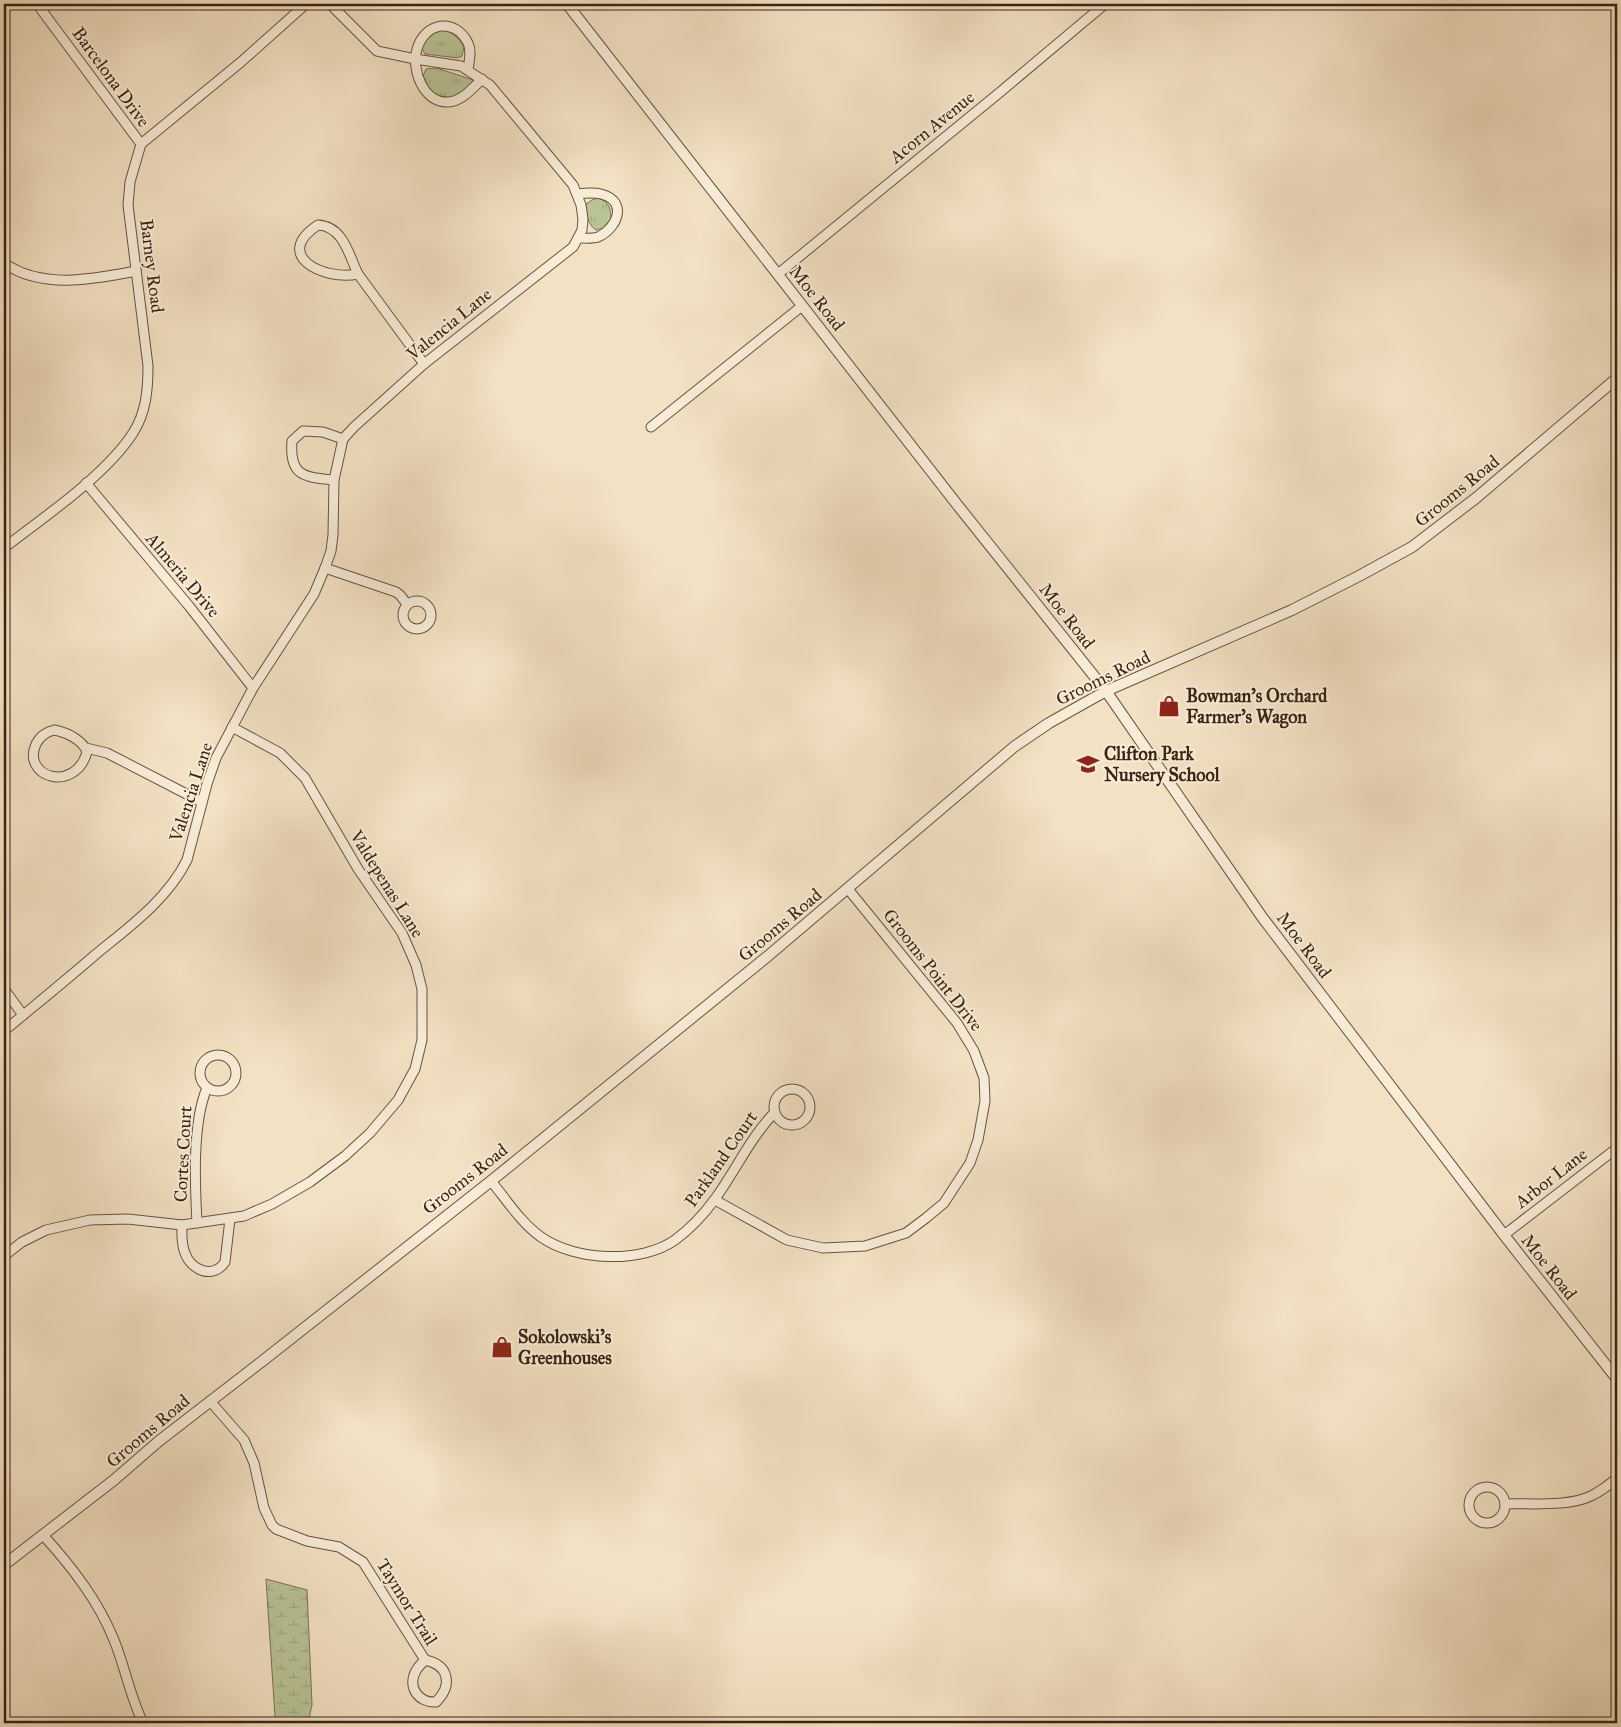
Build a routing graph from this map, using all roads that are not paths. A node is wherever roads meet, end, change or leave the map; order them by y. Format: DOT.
graph roads {
  1 [pos="37,4"];
  2 [pos="306,4"];
  3 [pos="330,4"];
  4 [pos="567,4"];
  5 [pos="1105,4"];
  6 [pos="415,59"];
  7 [pos="468,70"];
  8 [pos="482,79"];
  9 [pos="141,144"];
  10 [pos="577,194"];
  11 [pos="578,238"];
  12 [pos="4,263"];
  13 [pos="136,270"];
  14 [pos="358,274"];
  15 [pos="778,274"];
  16 [pos="802,306"];
  17 [pos="424,364"];
  18 [pos="1617,378"];
  19 [pos="651,427"];
  20 [pos="344,439"];
  21 [pos="334,480"];
  22 [pos="86,483"];
  23 [pos="4,548"];
  24 [pos="325,568"];
  25 [pos="408,604"];
  26 [pos="253,688"];
  27 [pos="1106,691"];
  28 [pos="232,727"];
  29 [pos="86,748"];
  30 [pos="202,802"];
  31 [pos="848,888"];
  32 [pos="4,989"];
  33 [pos="23,1015"];
  34 [pos="4,1031"];
  35 [pos="207,1088"];
  36 [pos="775,1112"];
  37 [pos="1617,1148"];
  38 [pos="490,1181"];
  39 [pos="715,1200"];
  40 [pos="230,1219"];
  41 [pos="197,1223"];
  42 [pos="182,1225"];
  43 [pos="1504,1235"];
  44 [pos="4,1256"];
  45 [pos="1617,1378"];
  46 [pos="210,1401"];
  47 [pos="1617,1478"];
  48 [pos="1505,1504"];
  49 [pos="43,1535"];
  50 [pos="4,1564"];
  51 [pos="425,1660"];
  52 [pos="143,1723"];
  1 -- 9 [label="street, Barcelona Drive"];
  2 -- 9 [label="street"];
  3 -- 6 [label="street"];
  4 -- 15 [label="street, Moe Road"];
  5 -- 15 [label="street, Acorn Avenue"];
  6 -- 7 [label="street"];
  6 -- 7 [label="street"];
  6 -- 8 [label="street"];
  7 -- 8 [label="street"];
  8 -- 10 [label="street"];
  9 -- 13 [label="street, Barney Road"];
  10 -- 11 [label="street"];
  10 -- 11 [label="street"];
  11 -- 17 [label="street, Valencia Lane"];
  12 -- 13 [label="street"];
  13 -- 22 [label="street, Barney Road"];
  14 -- 14 [label="street"];
  14 -- 17 [label="street"];
  15 -- 16 [label="street, Moe Road"];
  16 -- 19 [label="street"];
  16 -- 27 [label="street, Moe Road"];
  17 -- 20 [label="street, Valencia Lane"];
  18 -- 27 [label="street, Grooms Road"];
  20 -- 21 [label="street, Valencia Lane"];
  20 -- 21 [label="street"];
  21 -- 24 [label="street, Valencia Lane"];
  22 -- 23 [label="street, Barney Road"];
  22 -- 26 [label="street, Almeria Drive"];
  24 -- 25 [label="street"];
  24 -- 26 [label="street, Valencia Lane"];
  26 -- 28 [label="street, Valencia Lane"];
  27 -- 31 [label="street, Grooms Road"];
  27 -- 43 [label="street, Moe Road"];
  28 -- 30 [label="street, Valencia Lane"];
  28 -- 40 [label="street, Valdepenas Lane"];
  29 -- 29 [label="street"];
  29 -- 30 [label="street"];
  30 -- 33 [label="street, Valencia Lane"];
  31 -- 38 [label="street, Grooms Road"];
  31 -- 39 [label="street, Grooms Point Drive"];
  32 -- 33 [label="street"];
  33 -- 34 [label="street, Valencia Lane"];
  35 -- 35 [label="street, Cortes Court"];
  35 -- 41 [label="street, Cortes Court"];
  36 -- 36 [label="street, Parkland Court"];
  36 -- 39 [label="street, Parkland Court"];
  37 -- 43 [label="street, Arbor Lane"];
  38 -- 39 [label="street, Parkland Court"];
  38 -- 46 [label="street, Grooms Road"];
  40 -- 41 [label="street, Valdepenas Lane"];
  40 -- 42 [label="street"];
  41 -- 42 [label="street, Valdepenas Lane"];
  42 -- 44 [label="street, Valdepenas Lane"];
  43 -- 45 [label="street, Moe Road"];
  46 -- 49 [label="street, Grooms Road"];
  46 -- 51 [label="street, Taymor Trail"];
  47 -- 48 [label="street"];
  48 -- 48 [label="street"];
  49 -- 50 [label="street, Grooms Road"];
  49 -- 52 [label="street"];
  51 -- 51 [label="street, Taymor Trail"];
}
